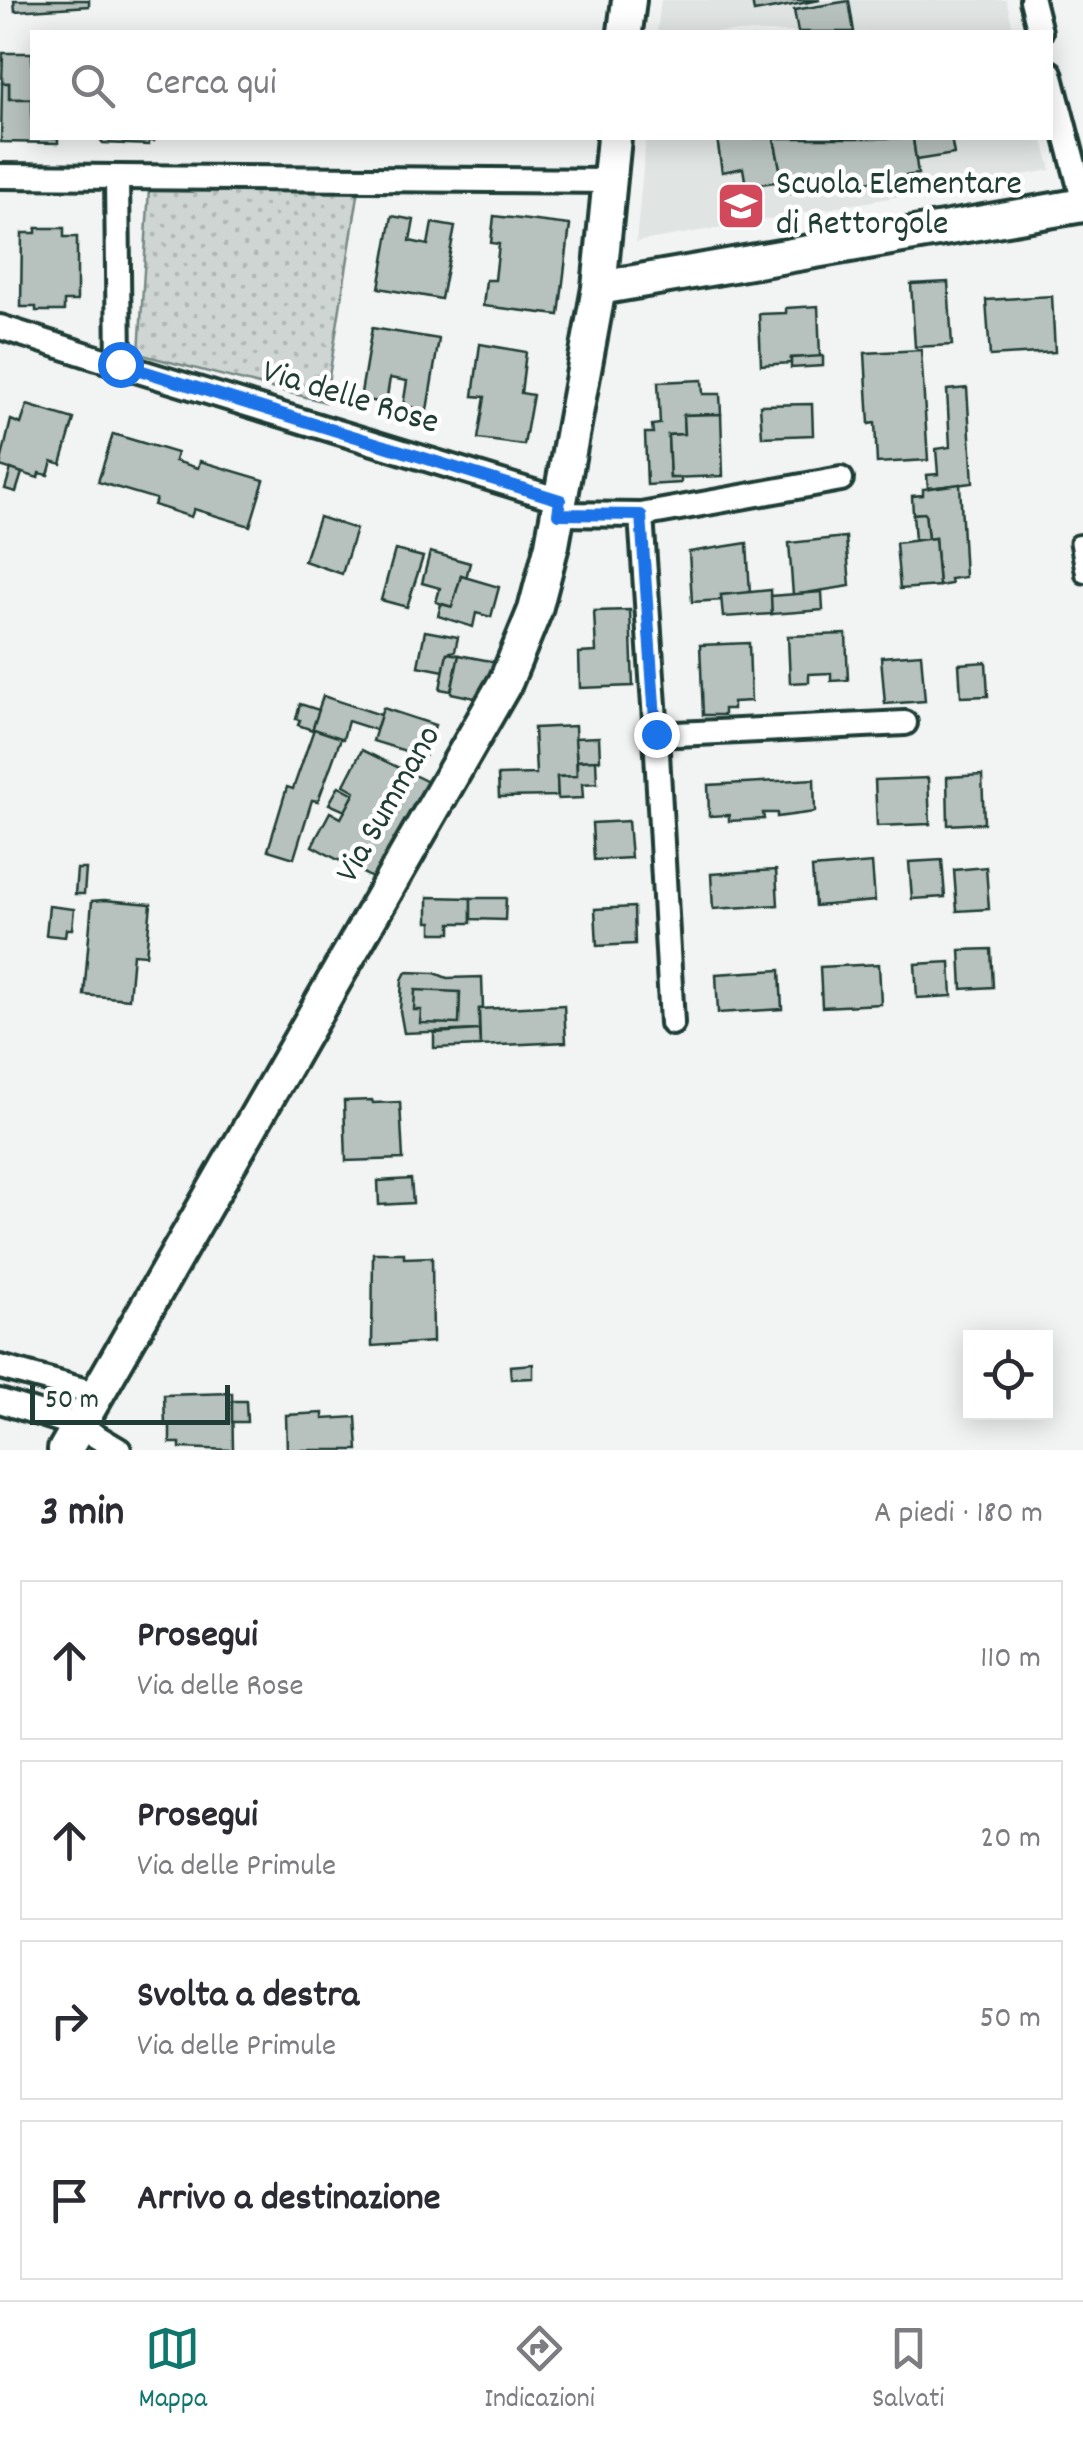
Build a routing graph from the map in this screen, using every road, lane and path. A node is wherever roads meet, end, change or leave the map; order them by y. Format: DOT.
graph roads {
  1 [pos="629,0"];
  2 [pos="1032,0"];
  3 [pos="626,30"];
  4 [pos="1040,30"];
  5 [pos="1053,86"];
  6 [pos="614,140"];
  7 [pos="0,176"];
  8 [pos="117,178"];
  9 [pos="609,181"];
  10 [pos="1083,202"];
  11 [pos="600,288"];
  12 [pos="0,327"];
  13 [pos="120,364"];
  14 [pos="841,479"];
  15 [pos="559,507"];
  16 [pos="641,515"];
  17 [pos="1083,541"];
  18 [pos="1083,576"];
  19 [pos="905,723"];
  20 [pos="656,734"];
  21 [pos="672,1023"];
  22 [pos="0,1367"];
  23 [pos="98,1394"];
  24 [pos="0,1401"];
  25 [pos="72,1438"];
  26 [pos="119,1450"];
  1 -- 3 [label="main road"];
  2 -- 4 [label="street"];
  5 -- 10 [label="street"];
  6 -- 9 [label="main road, Via Summano"];
  7 -- 8 [label="street"];
  8 -- 9 [label="street"];
  8 -- 13 [label="street"];
  9 -- 11 [label="main road, Via Summano"];
  10 -- 11 [label="main road"];
  11 -- 15 [label="main road, Via Summano"];
  12 -- 13 [label="street, Via delle Rose"];
  13 -- 15 [label="street, Via delle Rose"];
  14 -- 16 [label="street, Via delle Rose"];
  15 -- 16 [label="street, Via delle Rose"];
  15 -- 23 [label="main road, Via Summano"];
  16 -- 20 [label="street"];
  17 -- 18 [label="lane"];
  19 -- 20 [label="street"];
  20 -- 21 [label="street"];
  22 -- 23 [label="street"];
  23 -- 25 [label="main road, Via Summano"];
  24 -- 25 [label="street"];
  25 -- 26 [label="street"];
}
